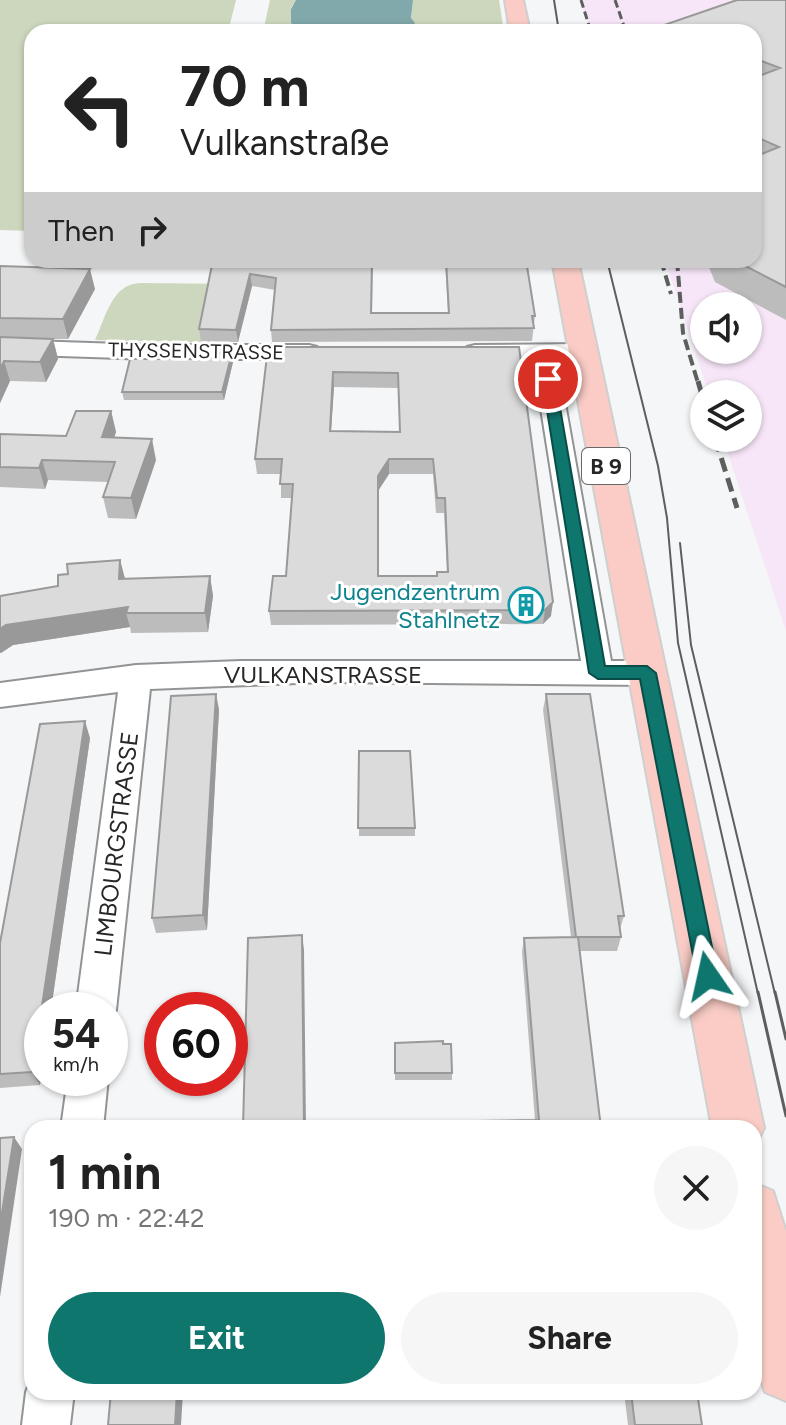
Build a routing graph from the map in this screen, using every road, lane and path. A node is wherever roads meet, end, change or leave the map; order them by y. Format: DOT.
graph roads {
  1 [pos="514,0"];
  2 [pos="518,24"];
  3 [pos="567,268"];
  4 [pos="0,347"];
  5 [pos="544,351"];
  6 [pos="583,351"];
  7 [pos="336,352"];
  8 [pos="448,352"];
  9 [pos="598,673"];
  10 [pos="647,673"];
  11 [pos="136,677"];
  12 [pos="0,695"];
  13 [pos="98,992"];
  14 [pos="86,1096"];
  15 [pos="83,1120"];
  16 [pos="736,1120"];
  17 [pos="762,1250"];
  18 [pos="786,1371"];
  19 [pos="49,1400"];
  20 [pos="46,1425"];
  1 -- 2 [label="main road"];
  3 -- 6 [label="main road, B 9"];
  4 -- 7 [label="street, THYSSENSTRASSE"];
  5 -- 6 [label="street"];
  5 -- 8 [label="street"];
  5 -- 9 [label="street"];
  6 -- 10 [label="main road, B 9"];
  9 -- 10 [label="street, VULKANSTRASSE"];
  9 -- 11 [label="street, VULKANSTRASSE"];
  10 -- 16 [label="main road, B 9"];
  11 -- 12 [label="street, VULKANSTRASSE"];
  11 -- 13 [label="street, LIMBOURGSTRASSE"];
  14 -- 15 [label="street"];
  17 -- 18 [label="main road"];
  19 -- 20 [label="street"];
}
